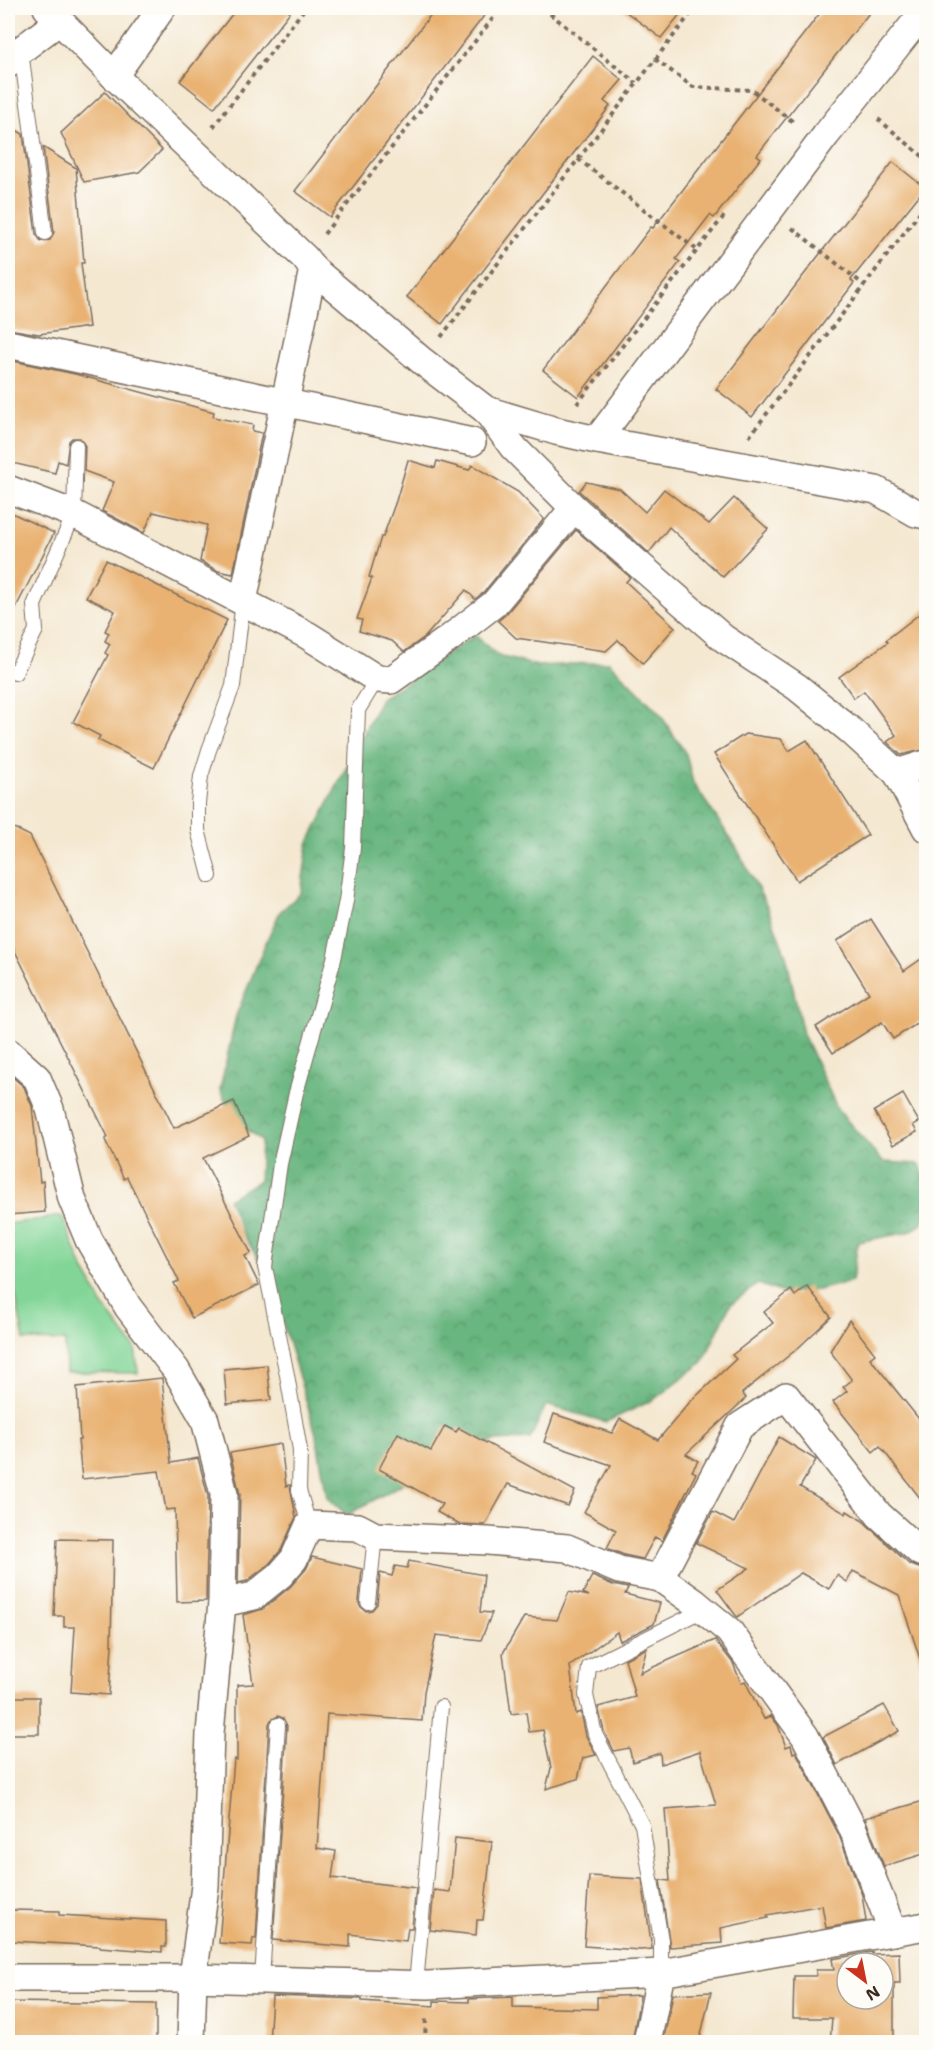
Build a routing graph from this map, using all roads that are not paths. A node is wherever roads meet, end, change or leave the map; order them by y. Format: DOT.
graph roads {
  1 [pos="162,8"];
  2 [pos="927,9"];
  3 [pos="53,14"];
  4 [pos="14,57"];
  5 [pos="114,76"];
  6 [pos="45,233"];
  7 [pos="309,263"];
  8 [pos="8,344"];
  9 [pos="285,404"];
  10 [pos="486,410"];
  11 [pos="597,440"];
  12 [pos="472,442"];
  13 [pos="76,446"];
  14 [pos="8,489"];
  15 [pos="574,508"];
  16 [pos="74,514"];
  17 [pos="923,522"];
  18 [pos="243,601"];
  19 [pos="15,673"];
  20 [pos="377,679"];
  21 [pos="927,764"];
  22 [pos="897,773"];
  23 [pos="927,828"];
  24 [pos="210,876"];
  25 [pos="8,1052"];
  26 [pos="309,1525"];
  27 [pos="375,1536"];
  28 [pos="927,1552"];
  29 [pos="660,1578"];
  30 [pos="368,1602"];
  31 [pos="222,1603"];
  32 [pos="703,1610"];
  33 [pos="441,1707"];
  34 [pos="278,1725"];
  35 [pos="927,1926"];
  36 [pos="893,1932"];
  37 [pos="660,1973"];
  38 [pos="8,1978"];
  39 [pos="193,1978"];
  40 [pos="262,1980"];
  41 [pos="416,1984"];
  42 [pos="191,2043"];
  43 [pos="647,2043"];
  1 -- 5 [label="street"];
  2 -- 11 [label="street"];
  3 -- 4 [label="street"];
  3 -- 5 [label="street"];
  4 -- 6 [label="lane"];
  5 -- 7 [label="street"];
  7 -- 9 [label="street"];
  7 -- 10 [label="street"];
  8 -- 9 [label="street"];
  9 -- 12 [label="street"];
  9 -- 18 [label="street"];
  10 -- 11 [label="street"];
  10 -- 15 [label="street"];
  11 -- 17 [label="street"];
  13 -- 16 [label="lane"];
  14 -- 16 [label="street"];
  15 -- 20 [label="street"];
  15 -- 22 [label="street"];
  16 -- 18 [label="street"];
  16 -- 19 [label="lane"];
  18 -- 20 [label="street"];
  18 -- 24 [label="lane"];
  20 -- 26 [label="lane"];
  21 -- 22 [label="street"];
  22 -- 23 [label="street"];
  25 -- 31 [label="street"];
  26 -- 27 [label="street"];
  26 -- 31 [label="street"];
  27 -- 29 [label="street"];
  27 -- 30 [label="lane"];
  28 -- 29 [label="street"];
  29 -- 32 [label="street"];
  31 -- 39 [label="street"];
  32 -- 36 [label="street"];
  32 -- 37 [label="lane"];
  33 -- 41 [label="lane"];
  34 -- 40 [label="lane"];
  35 -- 36 [label="street"];
  36 -- 37 [label="street"];
  37 -- 41 [label="street"];
  37 -- 43 [label="street"];
  38 -- 39 [label="street"];
  39 -- 40 [label="street"];
  39 -- 42 [label="street"];
  40 -- 41 [label="street"];
}
